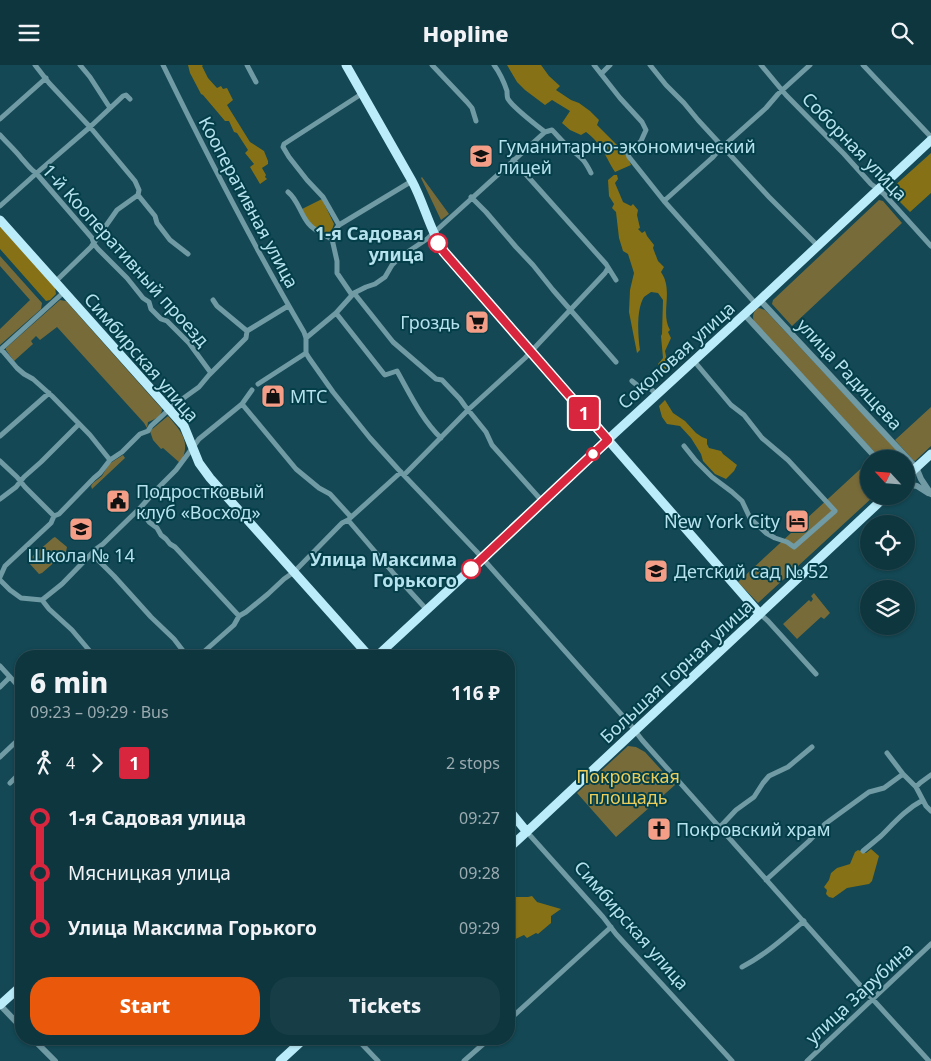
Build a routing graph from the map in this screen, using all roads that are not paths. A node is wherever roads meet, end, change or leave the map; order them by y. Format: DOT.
graph roads {
  1 [pos="35,65"];
  2 [pos="80,65"];
  3 [pos="163,65"];
  4 [pos="247,65"];
  5 [pos="346,65"];
  6 [pos="432,65"];
  7 [pos="494,65"];
  8 [pos="594,65"];
  9 [pos="610,65"];
  10 [pos="650,65"];
  11 [pos="761,65"];
  12 [pos="810,65"];
  13 [pos="863,65"];
  14 [pos="601,74"];
  15 [pos="46,78"];
  16 [pos="256,82"];
  17 [pos="782,90"];
  18 [pos="363,93"];
  19 [pos="130,99"];
  20 [pos="110,108"];
  21 [pos="0,119"];
  22 [pos="476,121"];
  23 [pos="90,127"];
  24 [pos="545,132"];
  25 [pos="0,135"];
  26 [pos="931,139"];
  27 [pos="722,147"];
  28 [pos="513,161"];
  29 [pos="36,173"];
  30 [pos="592,173"];
  31 [pos="412,181"];
  32 [pos="879,190"];
  33 [pos="288,192"];
  34 [pos="138,195"];
  35 [pos="471,197"];
  36 [pos="664,201"];
  37 [pos="0,206"];
  38 [pos="0,220"];
  39 [pos="339,225"];
  40 [pos="433,232"];
  41 [pos="332,239"];
  42 [pos="94,244"];
  43 [pos="818,246"];
  44 [pos="931,246"];
  45 [pos="188,254"];
  46 [pos="608,268"];
  47 [pos="616,280"];
  48 [pos="55,282"];
  49 [pos="64,292"];
  50 [pos="353,294"];
  51 [pos="213,300"];
  52 [pos="758,302"];
  53 [pos="288,305"];
  54 [pos="570,310"];
  55 [pos="336,313"];
  56 [pos="744,314"];
  57 [pos="246,331"];
  58 [pos="306,339"];
  59 [pos="1,349"];
  60 [pos="306,353"];
  61 [pos="530,353"];
  62 [pos="694,361"];
  63 [pos="616,362"];
  64 [pos="212,373"];
  65 [pos="632,381"];
  66 [pos="258,384"];
  67 [pos="252,390"];
  68 [pos="49,393"];
  69 [pos="657,395"];
  70 [pos="242,404"];
  71 [pos="169,410"];
  72 [pos="468,410"];
  73 [pos="79,424"];
  74 [pos="0,436"];
  75 [pos="441,438"];
  76 [pos="608,440"];
  77 [pos="684,446"];
  78 [pos="193,448"];
  79 [pos="869,450"];
  80 [pos="931,454"];
  81 [pos="110,460"];
  82 [pos="0,461"];
  83 [pos="916,467"];
  84 [pos="402,474"];
  85 [pos="20,481"];
  86 [pos="915,486"];
  87 [pos="931,494"];
  88 [pos="0,499"];
  89 [pos="542,501"];
  90 [pos="876,505"];
  91 [pos="140,508"];
  92 [pos="54,516"];
  93 [pos="350,518"];
  94 [pos="92,554"];
  95 [pos="482,558"];
  96 [pos="0,561"];
  97 [pos="5,565"];
  98 [pos="294,572"];
  99 [pos="0,578"];
  100 [pos="42,600"];
  101 [pos="427,610"];
  102 [pos="760,614"];
  103 [pos="239,615"];
  104 [pos="89,650"];
  105 [pos="182,650"];
  106 [pos="206,650"];
  107 [pos="364,650"];
  108 [pos="384,650"];
  109 [pos="0,666"];
  110 [pos="816,674"];
  111 [pos="10,677"];
  112 [pos="15,682"];
  113 [pos="0,687"];
  114 [pos="634,731"];
  115 [pos="15,743"];
  116 [pos="812,747"];
  117 [pos="887,753"];
  118 [pos="0,757"];
  119 [pos="903,774"];
  120 [pos="931,775"];
  121 [pos="15,778"];
  122 [pos="10,783"];
  123 [pos="916,787"];
  124 [pos="923,800"];
  125 [pos="931,811"];
  126 [pos="515,817"];
  127 [pos="720,827"];
  128 [pos="527,831"];
  129 [pos="515,842"];
  130 [pos="862,851"];
  131 [pos="766,879"];
  132 [pos="804,921"];
  133 [pos="611,927"];
  134 [pos="931,944"];
  135 [pos="742,967"];
  136 [pos="15,991"];
  137 [pos="873,999"];
  138 [pos="0,1005"];
  139 [pos="515,1015"];
  140 [pos="15,1021"];
  141 [pos="39,1045"];
  142 [pos="297,1045"];
  143 [pos="363,1045"];
  144 [pos="482,1045"];
  145 [pos="54,1061"];
  146 [pos="280,1061"];
  147 [pos="378,1061"];
  148 [pos="464,1061"];
  149 [pos="732,1061"];
  150 [pos="807,1061"];
  151 [pos="930,1061"];
  1 -- 15 [label="street"];
  2 -- 20 [label="street"];
  3 -- 53 [label="street, Кооперативная улица"];
  4 -- 16 [label="street"];
  5 -- 18 [label="main road"];
  6 -- 22 [label="street"];
  7 -- 24 [label="street"];
  8 -- 14 [label="street"];
  9 -- 14 [label="street"];
  10 -- 27 [label="street"];
  11 -- 17 [label="street, Соборная улица"];
  12 -- 17 [label="street"];
  13 -- 26 [label="street"];
  14 -- 36 [label="street, улица Радищева"];
  15 -- 21 [label="street"];
  15 -- 23 [label="street"];
  17 -- 27 [label="street"];
  17 -- 32 [label="street, Соборная улица"];
  18 -- 31 [label="main road"];
  18 -- 39 [label="street"];
  19 -- 20 [label="street"];
  20 -- 23 [label="street"];
  23 -- 29 [label="street"];
  23 -- 34 [label="street"];
  24 -- 28 [label="street"];
  24 -- 30 [label="street"];
  25 -- 29 [label="street, 1-й Кооперативный проезд"];
  26 -- 32 [label="main road, Соколовая улица"];
  27 -- 36 [label="street"];
  27 -- 43 [label="street"];
  28 -- 35 [label="street"];
  28 -- 46 [label="street"];
  29 -- 37 [label="street"];
  29 -- 42 [label="street, 1-й Кооперативный проезд"];
  31 -- 39 [label="street"];
  31 -- 40 [label="main road"];
  32 -- 43 [label="main road, Соколовая улица"];
  32 -- 44 [label="street, Соборная улица"];
  33 -- 41 [label="street"];
  34 -- 42 [label="street"];
  34 -- 45 [label="street"];
  35 -- 40 [label="street"];
  35 -- 54 [label="street"];
  36 -- 52 [label="street, улица Радищева"];
  38 -- 48 [label="main road, Симбирская улица"];
  39 -- 41 [label="street"];
  40 -- 50 [label="street"];
  40 -- 61 [label="main road"];
  41 -- 50 [label="street"];
  42 -- 48 [label="street"];
  42 -- 64 [label="street, 1-й Кооперативный проезд"];
  43 -- 52 [label="main road, Соколовая улица"];
  46 -- 47 [label="street"];
  46 -- 54 [label="street"];
  48 -- 49 [label="main road, Симбирская улица"];
  49 -- 59 [label="street"];
  49 -- 71 [label="main road, Симбирская улица"];
  50 -- 55 [label="street"];
  50 -- 72 [label="street"];
  51 -- 57 [label="street"];
  52 -- 56 [label="main road, Соколовая улица"];
  52 -- 83 [label="street, улица Радищева"];
  53 -- 57 [label="street"];
  53 -- 58 [label="street, Кооперативная улица"];
  54 -- 61 [label="street"];
  54 -- 63 [label="street"];
  55 -- 58 [label="street"];
  55 -- 75 [label="street"];
  56 -- 62 [label="main road, Соколовая улица"];
  56 -- 79 [label="street"];
  57 -- 64 [label="street"];
  58 -- 60 [label="street, Кооперативная улица"];
  59 -- 68 [label="street"];
  60 -- 66 [label="street"];
  60 -- 84 [label="street"];
  61 -- 72 [label="street"];
  61 -- 76 [label="main road"];
  62 -- 69 [label="main road, Соколовая улица"];
  62 -- 77 [label="street"];
  64 -- 71 [label="street"];
  65 -- 69 [label="street"];
  67 -- 70 [label="street"];
  68 -- 73 [label="street"];
  68 -- 74 [label="street"];
  69 -- 76 [label="main road, Соколовая улица"];
  70 -- 78 [label="street"];
  70 -- 93 [label="street"];
  71 -- 78 [label="main road, Симбирская улица"];
  71 -- 81 [label="street"];
  72 -- 75 [label="street"];
  72 -- 89 [label="street"];
  73 -- 81 [label="street"];
  73 -- 85 [label="street"];
  75 -- 84 [label="street"];
  76 -- 89 [label="main road, Соколовая улица"];
  76 -- 102 [label="main road"];
  78 -- 91 [label="street"];
  78 -- 98 [label="main road, Симбирская улица"];
  80 -- 83 [label="main road"];
  81 -- 92 [label="street"];
  82 -- 85 [label="street"];
  83 -- 87 [label="street, улица Радищева"];
  84 -- 93 [label="street"];
  84 -- 95 [label="street"];
  85 -- 88 [label="street"];
  85 -- 92 [label="street"];
  86 -- 87 [label="street, улица Радищева"];
  89 -- 95 [label="main road, Соколовая улица"];
  90 -- 102 [label="main road, Большая Горная улица"];
  91 -- 94 [label="street"];
  91 -- 103 [label="street"];
  92 -- 97 [label="street"];
  93 -- 98 [label="street"];
  93 -- 101 [label="street"];
  94 -- 100 [label="street"];
  94 -- 105 [label="street"];
  95 -- 101 [label="main road, Соколовая улица"];
  95 -- 114 [label="street"];
  96 -- 97 [label="street"];
  97 -- 99 [label="street"];
  98 -- 103 [label="street"];
  98 -- 107 [label="main road, Симбирская улица"];
  99 -- 100 [label="street"];
  100 -- 104 [label="street"];
  101 -- 108 [label="main road, Соколовая улица"];
  102 -- 110 [label="street"];
  102 -- 114 [label="main road, Большая Горная улица"];
  103 -- 106 [label="street"];
  109 -- 111 [label="street"];
  111 -- 112 [label="street"];
  111 -- 113 [label="street"];
  114 -- 127 [label="street"];
  114 -- 128 [label="main road, Большая Горная улица"];
  115 -- 118 [label="street"];
  116 -- 127 [label="street"];
  117 -- 119 [label="street"];
  119 -- 123 [label="street"];
  119 -- 131 [label="street"];
  120 -- 123 [label="street"];
  121 -- 122 [label="street"];
  123 -- 124 [label="street"];
  124 -- 125 [label="street"];
  124 -- 130 [label="street"];
  126 -- 128 [label="main road, Симбирская улица"];
  127 -- 131 [label="street"];
  128 -- 129 [label="main road, Большая Горная улица"];
  128 -- 133 [label="street, Симбирская улица"];
  131 -- 132 [label="street"];
  132 -- 135 [label="street"];
  132 -- 137 [label="street"];
  133 -- 139 [label="street"];
  133 -- 149 [label="street, Симбирская улица"];
  134 -- 137 [label="street, улица Зарубина"];
  136 -- 138 [label="main road"];
  137 -- 150 [label="street, улица Зарубина"];
  137 -- 151 [label="street"];
  138 -- 140 [label="street"];
  141 -- 145 [label="street"];
  142 -- 146 [label="main road"];
  143 -- 147 [label="street"];
  144 -- 148 [label="street"];
}
